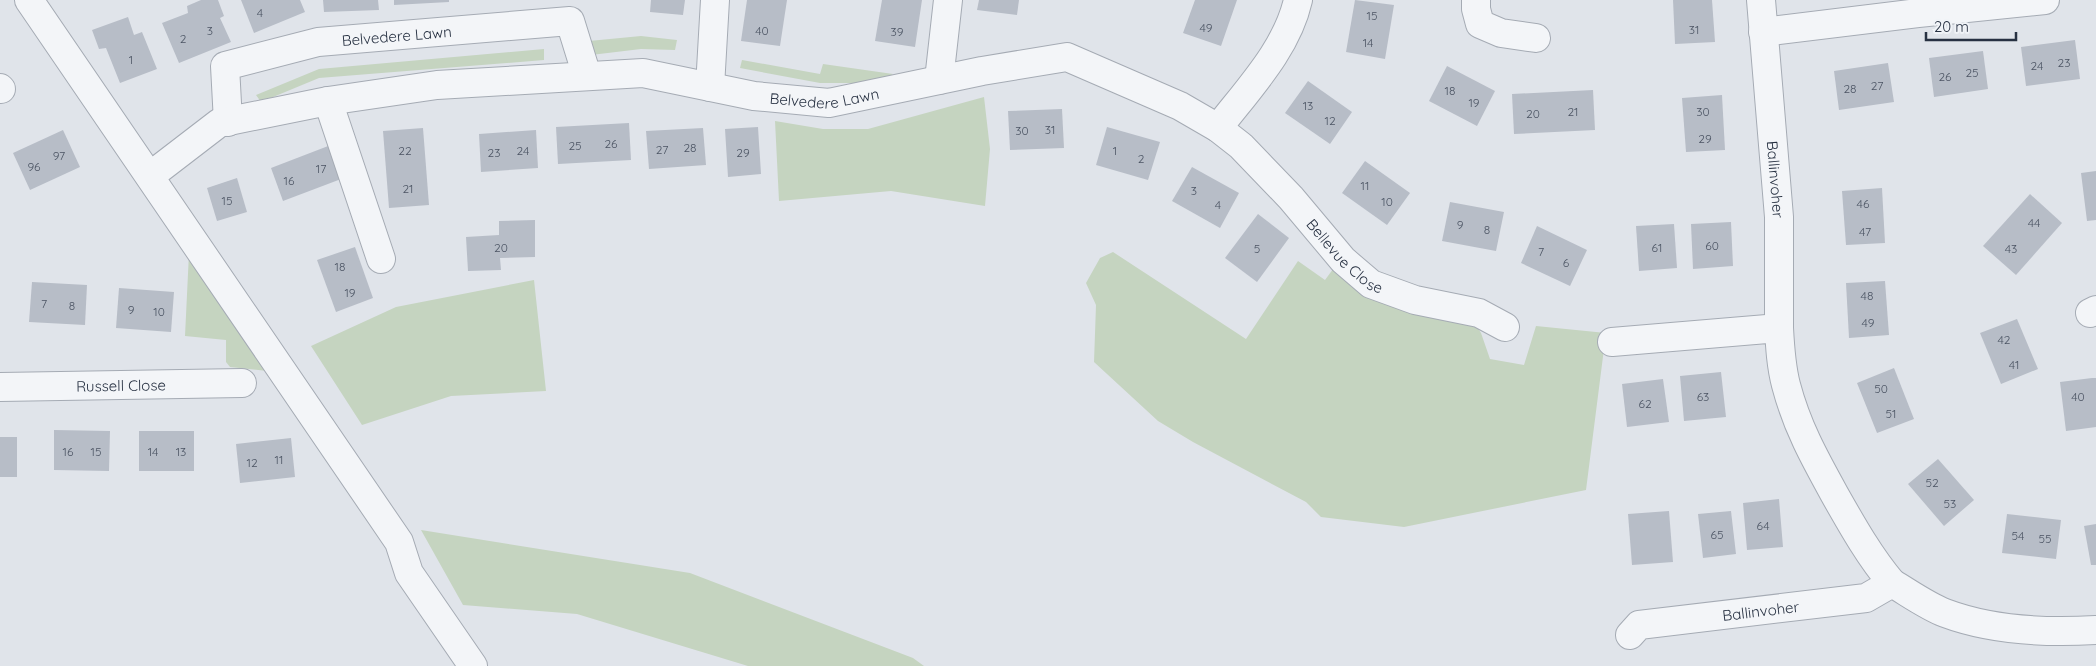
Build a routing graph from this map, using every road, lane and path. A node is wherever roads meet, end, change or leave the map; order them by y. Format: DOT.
graph roads {
  1 [pos="28,0"];
  2 [pos="715,0"];
  3 [pos="948,0"];
  4 [pos="1298,0"];
  5 [pos="1476,0"];
  6 [pos="1761,0"];
  7 [pos="2045,0"];
  8 [pos="1918,6"];
  9 [pos="1763,32"];
  10 [pos="1536,38"];
  11 [pos="1068,57"];
  12 [pos="587,76"];
  13 [pos="939,80"];
  14 [pos="710,87"];
  15 [pos="328,101"];
  16 [pos="228,122"];
  17 [pos="1218,128"];
  18 [pos="150,176"];
  19 [pos="381,259"];
  20 [pos="1505,327"];
  21 [pos="1779,328"];
  22 [pos="1612,342"];
  23 [pos="242,383"];
  24 [pos="0,387"];
  25 [pos="1892,583"];
  26 [pos="2096,630"];
  27 [pos="1630,636"];
  28 [pos="473,666"];
  1 -- 18 [label="street"];
  2 -- 14 [label="street"];
  3 -- 13 [label="street"];
  4 -- 17 [label="street"];
  5 -- 10 [label="street"];
  6 -- 9 [label="street, Ballinvoher"];
  7 -- 8 [label="street"];
  8 -- 9 [label="street"];
  9 -- 21 [label="street, Ballinvoher"];
  11 -- 13 [label="street, Belvedere Lawn"];
  11 -- 17 [label="street, Bellevue Close"];
  12 -- 14 [label="street, Belvedere Lawn"];
  12 -- 15 [label="street, Belvedere Lawn"];
  12 -- 16 [label="street, Belvedere Lawn"];
  13 -- 14 [label="street, Belvedere Lawn"];
  15 -- 16 [label="street, Belvedere Lawn"];
  15 -- 19 [label="street"];
  16 -- 18 [label="street, Belvedere Lawn"];
  17 -- 20 [label="street, Bellevue Close"];
  18 -- 28 [label="street"];
  21 -- 22 [label="street"];
  21 -- 25 [label="street, Ballinvoher"];
  23 -- 24 [label="street, Russell Close"];
  25 -- 26 [label="street, Ballinvoher"];
  25 -- 27 [label="street, Ballinvoher"];
}
